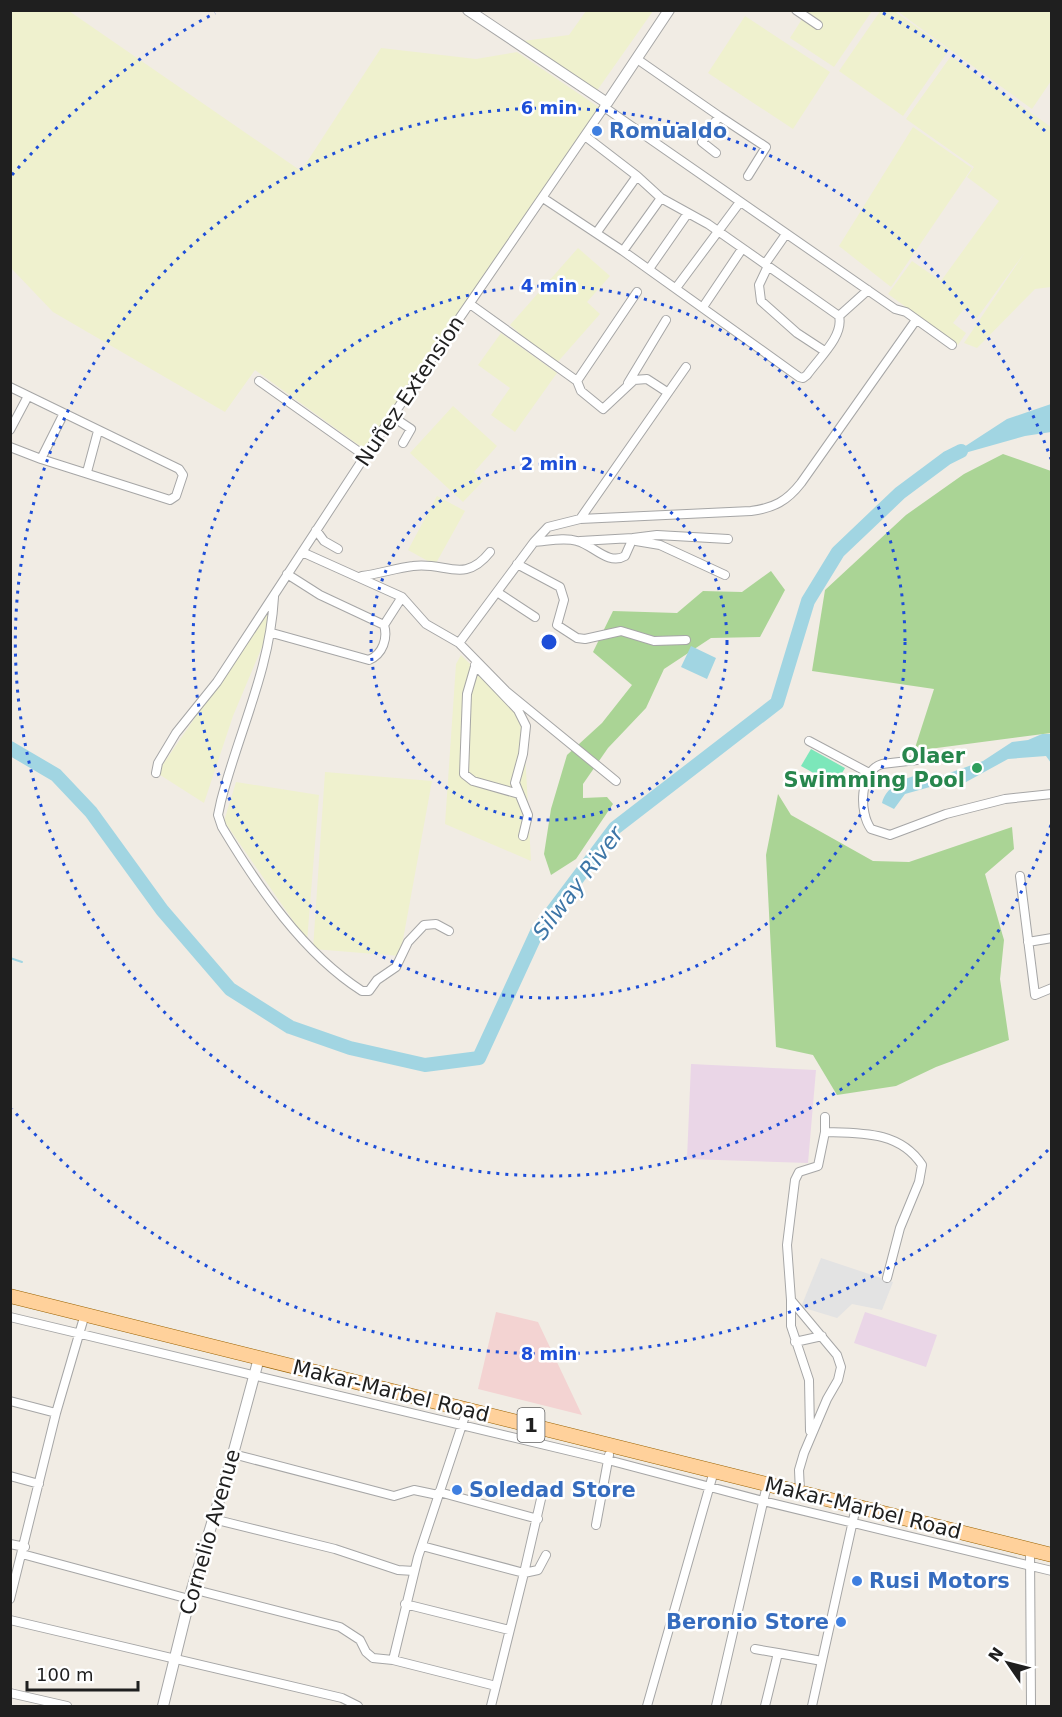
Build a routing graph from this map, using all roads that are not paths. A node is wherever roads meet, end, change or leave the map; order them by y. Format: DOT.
graph roads {
  1 [pos="669,10"];
  2 [pos="796,10"];
  3 [pos="471,11"];
  4 [pos="818,25"];
  5 [pos="637,59"];
  6 [pos="606,105"];
  7 [pos="719,116"];
  8 [pos="585,136"];
  9 [pos="716,153"];
  10 [pos="637,176"];
  11 [pos="748,176"];
  12 [pos="543,198"];
  13 [pos="661,198"];
  14 [pos="740,202"];
  15 [pos="688,213"];
  16 [pos="717,230"];
  17 [pos="597,232"];
  18 [pos="786,234"];
  19 [pos="742,249"];
  20 [pos="623,251"];
  21 [pos="766,265"];
  22 [pos="649,269"];
  23 [pos="676,288"];
  24 [pos="868,290"];
  25 [pos="637,292"];
  26 [pos="470,304"];
  27 [pos="703,307"];
  28 [pos="839,316"];
  29 [pos="666,320"];
  30 [pos="916,320"];
  31 [pos="952,345"];
  32 [pos="824,350"];
  33 [pos="686,367"];
  34 [pos="259,381"];
  35 [pos="577,381"];
  36 [pos="628,383"];
  37 [pos="10,387"];
  38 [pos="667,392"];
  39 [pos="28,396"];
  40 [pos="63,415"];
  41 [pos="393,417"];
  42 [pos="10,430"];
  43 [pos="98,431"];
  44 [pos="403,443"];
  45 [pos="10,447"];
  46 [pos="365,456"];
  47 [pos="41,459"];
  48 [pos="87,472"];
  49 [pos="580,519"];
  50 [pos="316,530"];
  51 [pos="633,539"];
  52 [pos="728,539"];
  53 [pos="579,541"];
  54 [pos="534,542"];
  55 [pos="338,549"];
  56 [pos="302,552"];
  57 [pos="490,552"];
  58 [pos="517,564"];
  59 [pos="287,574"];
  60 [pos="725,575"];
  61 [pos="359,577"];
  62 [pos="497,592"];
  63 [pos="274,594"];
  64 [pos="402,597"];
  65 [pos="535,617"];
  66 [pos="384,625"];
  67 [pos="272,633"];
  68 [pos="686,640"];
  69 [pos="459,643"];
  70 [pos="476,663"];
  71 [pos="809,741"];
  72 [pos="952,756"];
  73 [pos="156,773"];
  74 [pos="871,774"];
  75 [pos="616,781"];
  76 [pos="519,794"];
  77 [pos="1052,794"];
  78 [pos="523,836"];
  79 [pos="1020,876"];
  80 [pos="449,931"];
  81 [pos="1052,938"];
  82 [pos="1028,942"];
  83 [pos="1048,990"];
  84 [pos="825,1117"];
  85 [pos="825,1132"];
  86 [pos="887,1278"];
  87 [pos="10,1296"];
  88 [pos="791,1300"];
  89 [pos="85,1314"];
  90 [pos="10,1317"];
  91 [pos="79,1335"];
  92 [pos="822,1336"];
  93 [pos="795,1342"];
  94 [pos="259,1358"];
  95 [pos="254,1374"];
  96 [pos="10,1401"];
  97 [pos="467,1410"];
  98 [pos="56,1413"];
  99 [pos="462,1426"];
  100 [pos="811,1434"];
  101 [pos="611,1445"];
  102 [pos="234,1454"];
  103 [pos="609,1460"];
  104 [pos="714,1472"];
  105 [pos="10,1476"];
  106 [pos="39,1484"];
  107 [pos="767,1485"];
  108 [pos="710,1486"];
  109 [pos="800,1492"];
  110 [pos="439,1494"];
  111 [pos="541,1499"];
  112 [pos="763,1501"];
  113 [pos="856,1507"];
  114 [pos="213,1519"];
  115 [pos="538,1519"];
  116 [pos="852,1523"];
  117 [pos="596,1525"];
  118 [pos="10,1544"];
  119 [pos="422,1546"];
  120 [pos="1030,1550"];
  121 [pos="23,1551"];
  122 [pos="546,1555"];
  123 [pos="1052,1555"];
  124 [pos="1030,1565"];
  125 [pos="414,1571"];
  126 [pos="1052,1571"];
  127 [pos="524,1573"];
  128 [pos="190,1594"];
  129 [pos="10,1599"];
  130 [pos="405,1604"];
  131 [pos="10,1620"];
  132 [pos="509,1630"];
  133 [pos="754,1649"];
  134 [pos="778,1653"];
  135 [pos="176,1660"];
  136 [pos="393,1660"];
  137 [pos="822,1661"];
  138 [pos="496,1686"];
  139 [pos="10,1693"];
  140 [pos="67,1707"];
  141 [pos="163,1707"];
  142 [pos="358,1707"];
  143 [pos="491,1707"];
  144 [pos="647,1707"];
  145 [pos="716,1707"];
  146 [pos="765,1707"];
  147 [pos="812,1707"];
  148 [pos="1031,1707"];
  1 -- 5 [label="street, Nuñez Extension"];
  2 -- 4 [label="street"];
  3 -- 6 [label="street"];
  5 -- 6 [label="street, Nuñez Extension"];
  5 -- 7 [label="street"];
  6 -- 8 [label="street, Nuñez Extension"];
  6 -- 14 [label="street"];
  7 -- 9 [label="street"];
  7 -- 11 [label="street"];
  8 -- 10 [label="street"];
  8 -- 12 [label="street, Nuñez Extension"];
  10 -- 13 [label="street"];
  10 -- 17 [label="street"];
  12 -- 17 [label="street"];
  12 -- 26 [label="street, Nuñez Extension"];
  13 -- 15 [label="street"];
  13 -- 20 [label="street"];
  14 -- 16 [label="street"];
  14 -- 18 [label="street"];
  15 -- 16 [label="street"];
  15 -- 22 [label="street"];
  16 -- 19 [label="street"];
  16 -- 23 [label="street"];
  17 -- 20 [label="street"];
  18 -- 21 [label="street"];
  18 -- 24 [label="street"];
  19 -- 21 [label="street"];
  19 -- 27 [label="street"];
  20 -- 22 [label="street"];
  21 -- 28 [label="street"];
  21 -- 32 [label="street"];
  22 -- 23 [label="street"];
  23 -- 27 [label="street"];
  24 -- 28 [label="street"];
  24 -- 30 [label="street"];
  25 -- 35 [label="street"];
  26 -- 35 [label="street"];
  26 -- 41 [label="street, Nuñez Extension"];
  27 -- 32 [label="street"];
  28 -- 32 [label="street"];
  29 -- 36 [label="street"];
  30 -- 31 [label="street"];
  30 -- 49 [label="street"];
  33 -- 38 [label="street"];
  34 -- 46 [label="street"];
  35 -- 36 [label="street"];
  36 -- 38 [label="street"];
  37 -- 39 [label="street"];
  38 -- 49 [label="street"];
  39 -- 40 [label="street"];
  39 -- 42 [label="street"];
  40 -- 43 [label="street"];
  40 -- 47 [label="street"];
  41 -- 44 [label="street"];
  41 -- 46 [label="street, Nuñez Extension"];
  43 -- 48 [label="street"];
  43 -- 48 [label="street"];
  45 -- 47 [label="street"];
  46 -- 50 [label="street, Nuñez Extension"];
  47 -- 48 [label="street"];
  49 -- 54 [label="street"];
  50 -- 55 [label="street"];
  50 -- 56 [label="street, Nuñez Extension"];
  51 -- 52 [label="street"];
  51 -- 53 [label="street"];
  51 -- 53 [label="street"];
  51 -- 60 [label="street"];
  53 -- 54 [label="street"];
  54 -- 58 [label="street"];
  56 -- 59 [label="street, Nuñez Extension"];
  56 -- 61 [label="street"];
  57 -- 61 [label="street"];
  58 -- 62 [label="street"];
  58 -- 68 [label="street"];
  59 -- 63 [label="street, Nuñez Extension"];
  59 -- 66 [label="street"];
  61 -- 64 [label="street"];
  62 -- 65 [label="street"];
  62 -- 69 [label="street"];
  63 -- 67 [label="street"];
  63 -- 73 [label="street, Nuñez Extension"];
  64 -- 66 [label="street"];
  64 -- 69 [label="street"];
  66 -- 67 [label="street"];
  67 -- 80 [label="street"];
  69 -- 70 [label="street"];
  70 -- 75 [label="street"];
  70 -- 76 [label="street"];
  70 -- 76 [label="street"];
  71 -- 74 [label="street"];
  72 -- 74 [label="street"];
  74 -- 77 [label="street"];
  76 -- 78 [label="street"];
  79 -- 82 [label="street"];
  81 -- 82 [label="street"];
  82 -- 83 [label="street"];
  84 -- 85 [label="street"];
  85 -- 86 [label="street"];
  85 -- 88 [label="street"];
  87 -- 89 [label="main road, Makar-Marbel Road / 1"];
  88 -- 92 [label="street"];
  88 -- 93 [label="street"];
  89 -- 91 [label="street"];
  89 -- 94 [label="main road, Makar-Marbel Road / 1"];
  90 -- 91 [label="street"];
  91 -- 95 [label="street"];
  91 -- 98 [label="street"];
  92 -- 93 [label="street"];
  92 -- 100 [label="street"];
  93 -- 100 [label="street"];
  94 -- 95 [label="street, Cornelio Avenue"];
  94 -- 97 [label="main road, Makar-Marbel Road / 1"];
  95 -- 99 [label="street"];
  95 -- 102 [label="street, Cornelio Avenue"];
  96 -- 98 [label="street"];
  97 -- 99 [label="street"];
  97 -- 101 [label="main road, Makar-Marbel Road / 1"];
  98 -- 106 [label="street"];
  99 -- 103 [label="street"];
  99 -- 110 [label="street"];
  100 -- 109 [label="street"];
  101 -- 103 [label="street"];
  101 -- 104 [label="main road, Makar-Marbel Road / 1"];
  102 -- 110 [label="street"];
  102 -- 114 [label="street, Cornelio Avenue"];
  103 -- 108 [label="street"];
  103 -- 117 [label="street"];
  104 -- 107 [label="main road, Makar-Marbel Road / 1"];
  104 -- 108 [label="street"];
  105 -- 106 [label="street"];
  106 -- 121 [label="street"];
  107 -- 109 [label="main road, Makar-Marbel Road / 1"];
  107 -- 112 [label="street"];
  108 -- 112 [label="street"];
  108 -- 144 [label="street"];
  109 -- 113 [label="main road, Makar-Marbel Road / 1"];
  110 -- 115 [label="street"];
  110 -- 119 [label="street"];
  111 -- 115 [label="street"];
  112 -- 116 [label="street"];
  112 -- 145 [label="street"];
  113 -- 116 [label="street"];
  113 -- 120 [label="main road, Makar-Marbel Road / 1"];
  114 -- 125 [label="street"];
  114 -- 128 [label="street, Cornelio Avenue"];
  115 -- 127 [label="street"];
  116 -- 124 [label="street"];
  116 -- 137 [label="street"];
  118 -- 121 [label="street"];
  119 -- 125 [label="street"];
  119 -- 127 [label="street"];
  120 -- 123 [label="main road, Makar-Marbel Road / 1"];
  120 -- 124 [label="street"];
  121 -- 128 [label="street"];
  121 -- 129 [label="street"];
  122 -- 127 [label="street"];
  124 -- 126 [label="street"];
  124 -- 148 [label="street"];
  125 -- 130 [label="street"];
  127 -- 132 [label="street"];
  128 -- 135 [label="street, Cornelio Avenue"];
  128 -- 136 [label="street"];
  130 -- 132 [label="street"];
  130 -- 136 [label="street"];
  131 -- 135 [label="street"];
  132 -- 138 [label="street"];
  133 -- 134 [label="street"];
  134 -- 137 [label="street"];
  134 -- 146 [label="street"];
  135 -- 141 [label="street, Cornelio Avenue"];
  135 -- 142 [label="street"];
  136 -- 138 [label="street"];
  137 -- 147 [label="street"];
  138 -- 143 [label="street"];
  139 -- 140 [label="street"];
}
